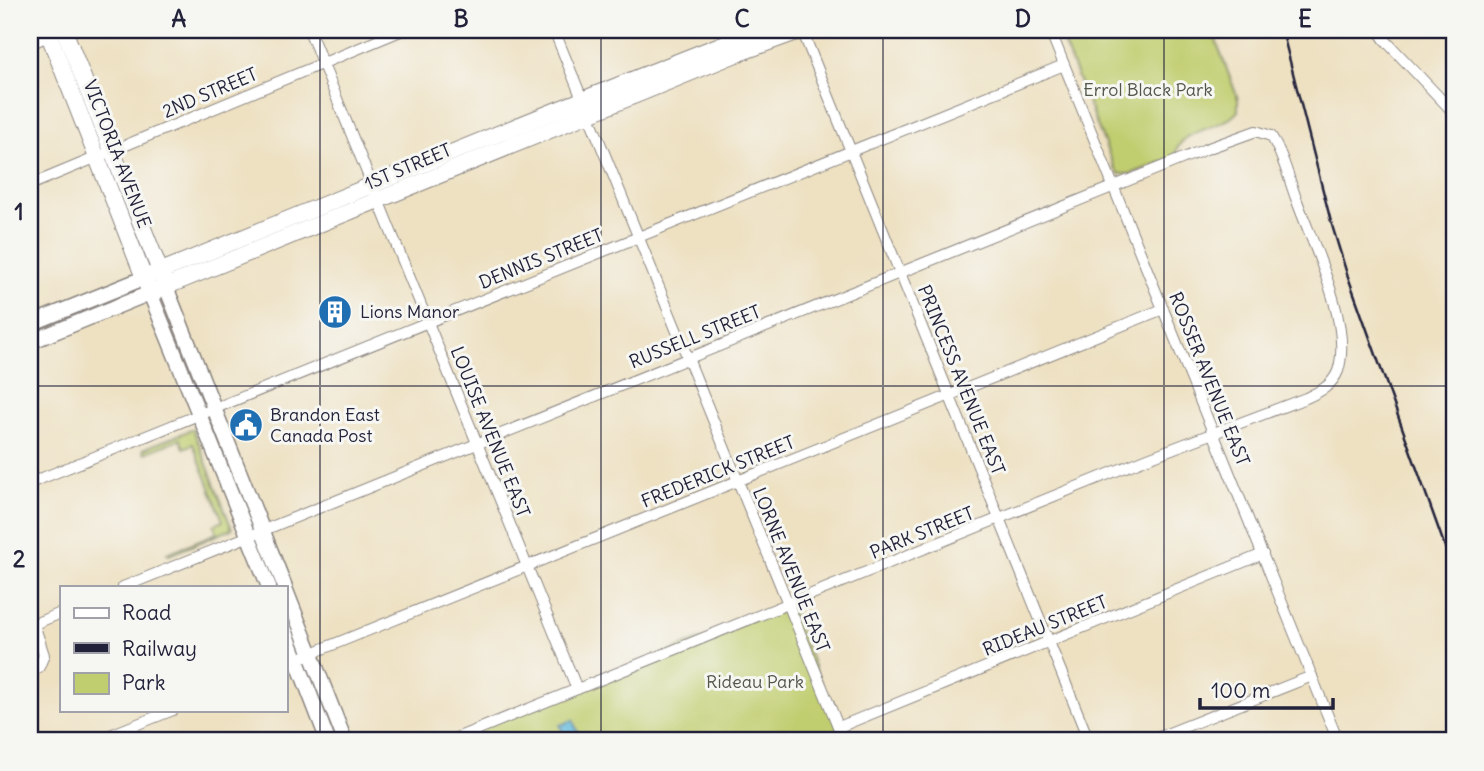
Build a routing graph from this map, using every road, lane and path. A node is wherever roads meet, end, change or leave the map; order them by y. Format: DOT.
graph roads {
  1 [pos="309,30"];
  2 [pos="403,30"];
  3 [pos="554,30"];
  4 [pos="759,30"];
  5 [pos="802,30"];
  6 [pos="1050,30"];
  7 [pos="1378,30"];
  8 [pos="56,31"];
  9 [pos="30,44"];
  10 [pos="322,62"];
  11 [pos="1064,65"];
  12 [pos="585,106"];
  13 [pos="1454,113"];
  14 [pos="1276,144"];
  15 [pos="850,151"];
  16 [pos="105,155"];
  17 [pos="30,185"];
  18 [pos="1113,186"];
  19 [pos="375,194"];
  20 [pos="638,237"];
  21 [pos="901,272"];
  22 [pos="155,282"];
  23 [pos="1163,309"];
  24 [pos="429,322"];
  25 [pos="30,324"];
  26 [pos="30,342"];
  27 [pos="687,357"];
  28 [pos="950,395"];
  29 [pos="214,408"];
  30 [pos="199,414"];
  31 [pos="1213,432"];
  32 [pos="477,444"];
  33 [pos="737,481"];
  34 [pos="30,483"];
  35 [pos="999,518"];
  36 [pos="255,533"];
  37 [pos="1263,554"];
  38 [pos="527,566"];
  39 [pos="125,586"];
  40 [pos="269,586"];
  41 [pos="284,586"];
  42 [pos="287,599"];
  43 [pos="789,604"];
  44 [pos="60,613"];
  45 [pos="32,626"];
  46 [pos="287,634"];
  47 [pos="1050,641"];
  48 [pos="298,659"];
  49 [pos="30,673"];
  50 [pos="1312,676"];
  51 [pos="577,689"];
  52 [pos="168,712"];
  53 [pos="839,727"];
  54 [pos="95,741"];
  55 [pos="328,741"];
  56 [pos="345,741"];
  57 [pos="449,741"];
  58 [pos="845,741"];
  59 [pos="1089,741"];
  60 [pos="1149,741"];
  61 [pos="1338,741"];
  1 -- 10 [label="street, LOUISE AVENUE EAST"];
  2 -- 10 [label="street, 2ND STREET"];
  3 -- 12 [label="street, LORNE AVENUE EAST"];
  4 -- 12 [label="main road, 1ST STREET"];
  5 -- 12 [label="main road, 1ST STREET"];
  5 -- 15 [label="street, PRINCESS AVENUE EAST"];
  6 -- 11 [label="street, ROSSER AVENUE EAST"];
  7 -- 13 [label="street"];
  8 -- 9 [label="street"];
  8 -- 16 [label="main road, VICTORIA AVENUE"];
  10 -- 16 [label="street, 2ND STREET"];
  10 -- 19 [label="street, LOUISE AVENUE EAST"];
  11 -- 15 [label="street, DENNIS STREET"];
  11 -- 18 [label="street, ROSSER AVENUE EAST"];
  12 -- 19 [label="main road, 1ST STREET"];
  12 -- 20 [label="street, LORNE AVENUE EAST"];
  14 -- 18 [label="street, RUSSELL STREET"];
  14 -- 31 [label="street, PARK STREET"];
  15 -- 20 [label="street, DENNIS STREET"];
  15 -- 21 [label="street, PRINCESS AVENUE EAST"];
  16 -- 17 [label="street, 2ND STREET"];
  16 -- 22 [label="main road, VICTORIA AVENUE"];
  18 -- 21 [label="street, RUSSELL STREET"];
  18 -- 23 [label="street, ROSSER AVENUE EAST"];
  19 -- 22 [label="main road, 1ST STREET"];
  19 -- 24 [label="street, LOUISE AVENUE EAST"];
  20 -- 24 [label="street, DENNIS STREET"];
  20 -- 27 [label="street, LORNE AVENUE EAST"];
  21 -- 27 [label="street, RUSSELL STREET"];
  21 -- 28 [label="street, PRINCESS AVENUE EAST"];
  22 -- 25 [label="main road, 1ST STREET"];
  22 -- 26 [label="main road, 1ST STREET"];
  22 -- 29 [label="main road"];
  22 -- 30 [label="main road"];
  23 -- 28 [label="street, FREDERICK STREET"];
  23 -- 31 [label="street, ROSSER AVENUE EAST"];
  24 -- 29 [label="street, DENNIS STREET"];
  24 -- 32 [label="street, LOUISE AVENUE EAST"];
  27 -- 32 [label="street, RUSSELL STREET"];
  27 -- 33 [label="street, LORNE AVENUE EAST"];
  28 -- 33 [label="street, FREDERICK STREET"];
  28 -- 35 [label="street, PRINCESS AVENUE EAST"];
  29 -- 30 [label="street, DENNIS STREET"];
  29 -- 36 [label="main road"];
  30 -- 34 [label="street, DENNIS STREET"];
  30 -- 36 [label="main road"];
  31 -- 35 [label="street, PARK STREET"];
  31 -- 37 [label="street, ROSSER AVENUE EAST"];
  32 -- 36 [label="street, RUSSELL STREET"];
  32 -- 38 [label="street, LOUISE AVENUE EAST"];
  33 -- 38 [label="street, FREDERICK STREET"];
  33 -- 43 [label="street, LORNE AVENUE EAST"];
  35 -- 43 [label="street, PARK STREET"];
  35 -- 47 [label="street, PRINCESS AVENUE EAST"];
  36 -- 39 [label="street, RUSSELL STREET"];
  36 -- 40 [label="main road"];
  36 -- 41 [label="main road"];
  37 -- 47 [label="street, RIDEAU STREET"];
  37 -- 50 [label="street, ROSSER AVENUE EAST"];
  38 -- 48 [label="street, FREDERICK STREET"];
  38 -- 51 [label="street, LOUISE AVENUE EAST"];
  42 -- 48 [label="main road"];
  43 -- 51 [label="street, PARK STREET"];
  43 -- 53 [label="street, LORNE AVENUE EAST"];
  44 -- 45 [label="street"];
  45 -- 49 [label="street"];
  46 -- 48 [label="main road"];
  47 -- 53 [label="street, RIDEAU STREET"];
  47 -- 59 [label="street, PRINCESS AVENUE EAST"];
  48 -- 55 [label="main road"];
  48 -- 56 [label="main road"];
  50 -- 60 [label="street"];
  50 -- 61 [label="street, ROSSER AVENUE EAST"];
  51 -- 57 [label="street, PARK STREET"];
  52 -- 54 [label="street"];
  53 -- 58 [label="street, LORNE AVENUE EAST"];
}
